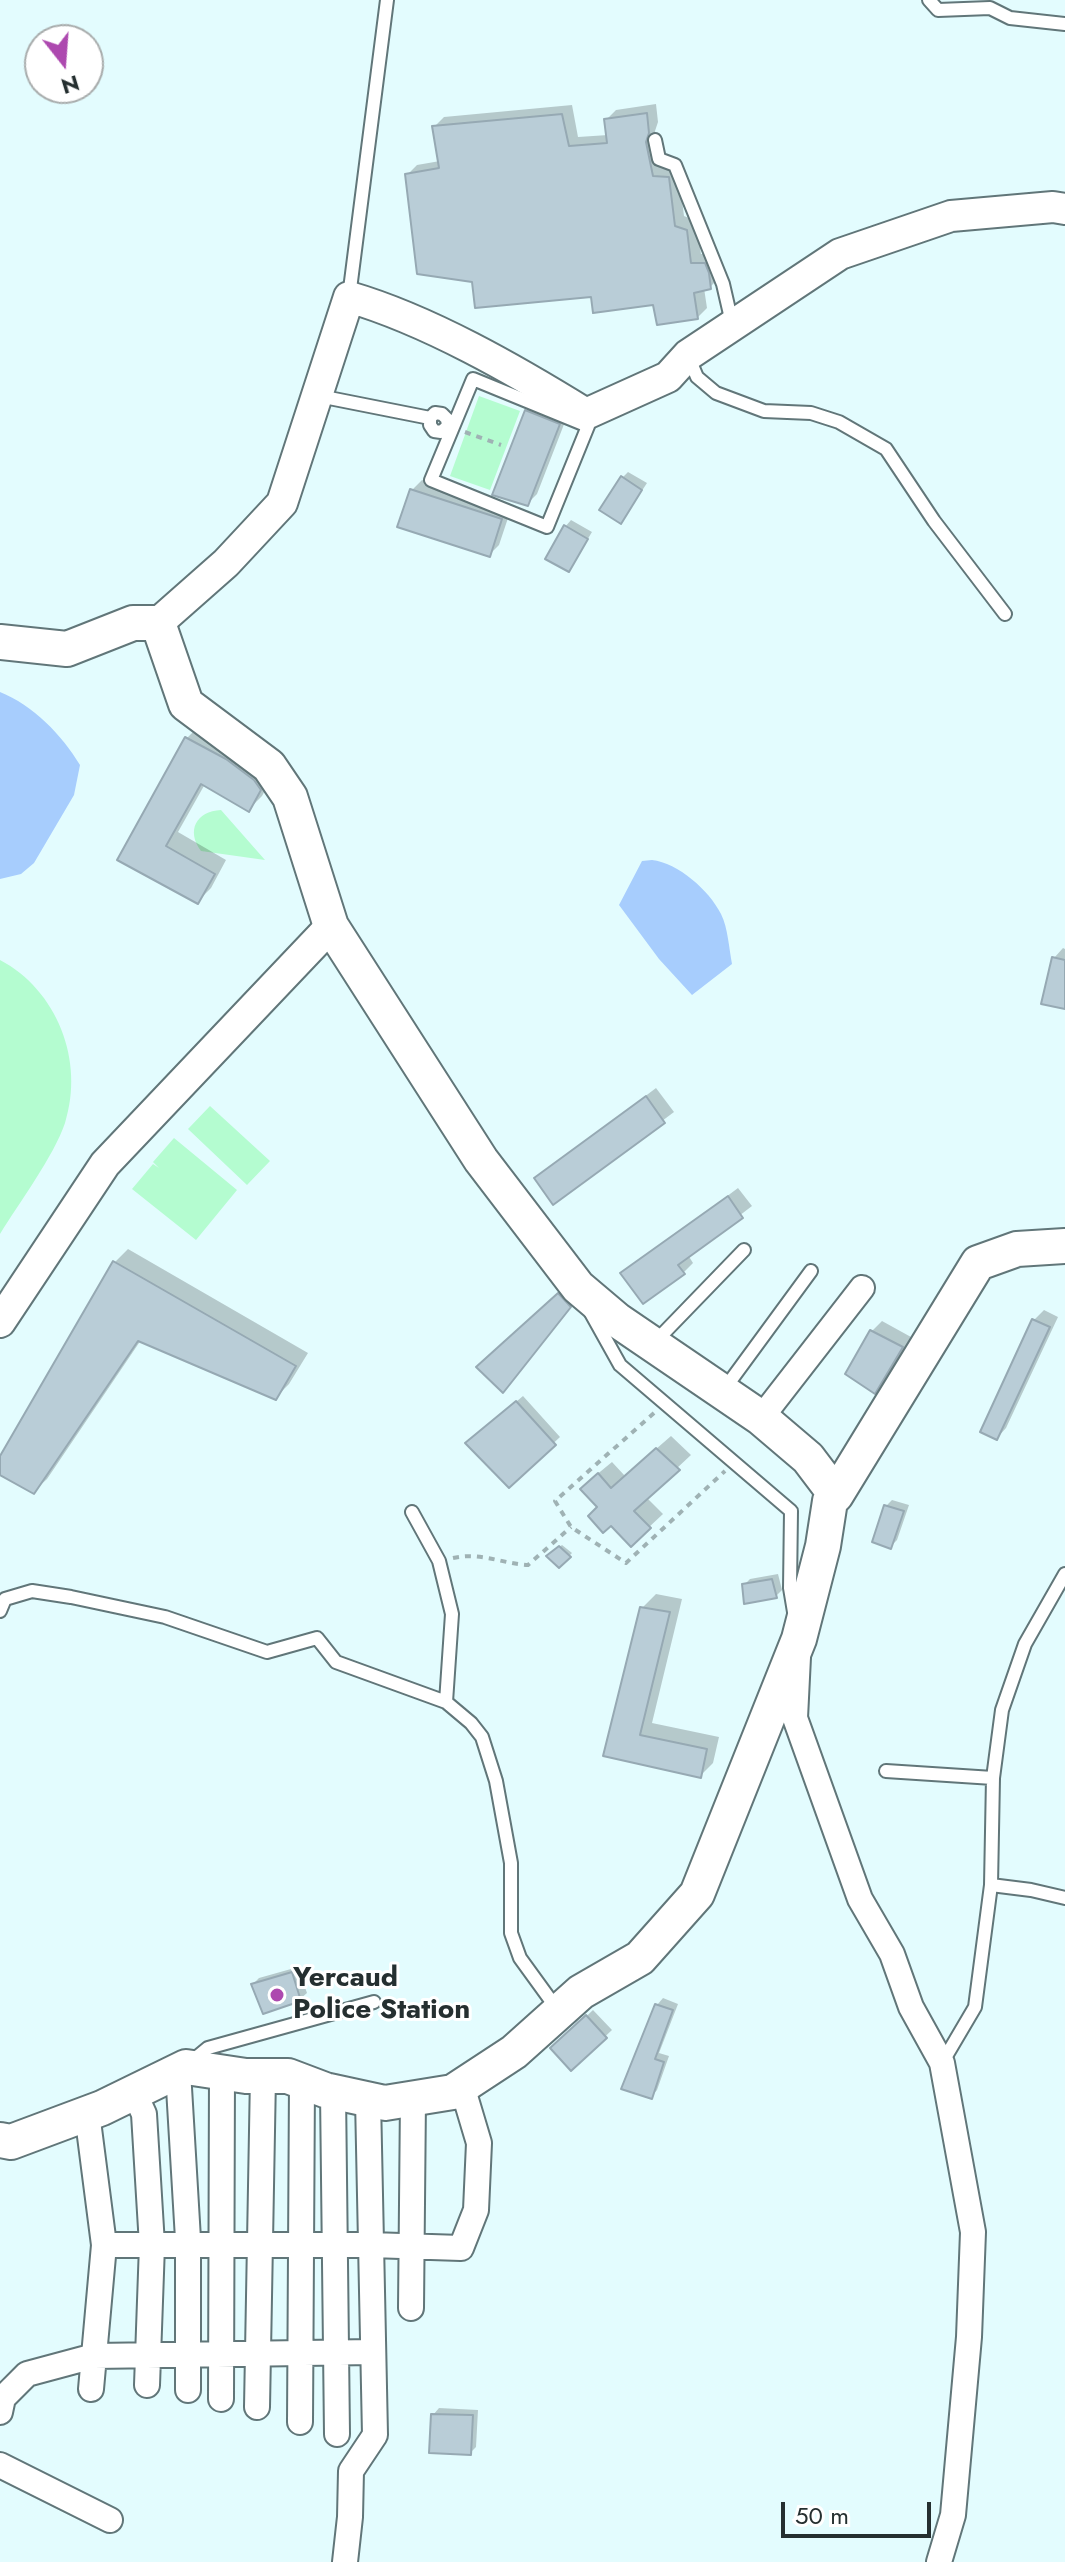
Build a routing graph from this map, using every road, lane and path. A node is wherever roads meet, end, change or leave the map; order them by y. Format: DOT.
graph roads {
  1 [pos="387,0"];
  2 [pos="929,0"];
  3 [pos="1065,24"];
  4 [pos="655,140"];
  5 [pos="1065,209"];
  6 [pos="349,297"];
  7 [pos="733,326"];
  8 [pos="688,355"];
  9 [pos="318,396"];
  10 [pos="460,411"];
  11 [pos="445,415"];
  12 [pos="430,418"];
  13 [pos="453,428"];
  14 [pos="438,432"];
  15 [pos="501,445"];
  16 [pos="445,446"];
  17 [pos="1005,614"];
  18 [pos="158,623"];
  19 [pos="0,642"];
  20 [pos="331,926"];
  21 [pos="1065,1246"];
  22 [pos="744,1250"];
  23 [pos="811,1271"];
  24 [pos="578,1287"];
  25 [pos="862,1288"];
  26 [pos="0,1322"];
  27 [pos="653,1344"];
  28 [pos="723,1391"];
  29 [pos="665,1404"];
  30 [pos="761,1418"];
  31 [pos="734,1463"];
  32 [pos="836,1495"];
  33 [pos="412,1512"];
  34 [pos="571,1527"];
  35 [pos="439,1561"];
  36 [pos="1065,1574"];
  37 [pos="0,1611"];
  38 [pos="799,1639"];
  39 [pos="446,1702"];
  40 [pos="886,1771"];
  41 [pos="993,1778"];
  42 [pos="991,1885"];
  43 [pos="1065,1898"];
  44 [pos="374,2002"];
  45 [pos="559,2011"];
  46 [pos="942,2063"];
  47 [pos="182,2069"];
  48 [pos="222,2072"];
  49 [pos="263,2076"];
  50 [pos="318,2086"];
  51 [pos="462,2086"];
  52 [pos="134,2092"];
  53 [pos="413,2098"];
  54 [pos="368,2099"];
  55 [pos="87,2113"];
  56 [pos="0,2140"];
  57 [pos="104,2245"];
  58 [pos="152,2245"];
  59 [pos="188,2245"];
  60 [pos="221,2245"];
  61 [pos="260,2245"];
  62 [pos="301,2245"];
  63 [pos="371,2245"];
  64 [pos="335,2246"];
  65 [pos="412,2247"];
  66 [pos="411,2308"];
  67 [pos="336,2352"];
  68 [pos="373,2352"];
  69 [pos="300,2353"];
  70 [pos="221,2354"];
  71 [pos="258,2354"];
  72 [pos="149,2355"];
  73 [pos="188,2355"];
  74 [pos="94,2356"];
  75 [pos="147,2385"];
  76 [pos="91,2389"];
  77 [pos="188,2390"];
  78 [pos="221,2399"];
  79 [pos="257,2407"];
  80 [pos="0,2412"];
  81 [pos="300,2422"];
  82 [pos="337,2434"];
  83 [pos="0,2465"];
  84 [pos="110,2520"];
  85 [pos="345,2562"];
  86 [pos="939,2562"];
  1 -- 6 [label="lane"];
  2 -- 3 [label="lane"];
  4 -- 7 [label="lane"];
  5 -- 7 [label="street"];
  6 -- 8 [label="street"];
  6 -- 9 [label="street"];
  7 -- 8 [label="street"];
  8 -- 17 [label="lane"];
  9 -- 12 [label="lane"];
  9 -- 18 [label="street"];
  10 -- 11 [label="lane"];
  10 -- 13 [label="lane"];
  10 -- 16 [label="lane"];
  11 -- 12 [label="lane"];
  11 -- 14 [label="lane"];
  12 -- 14 [label="lane"];
  13 -- 15 [label="path"];
  13 -- 16 [label="lane"];
  14 -- 16 [label="lane"];
  18 -- 19 [label="main road"];
  18 -- 20 [label="main road"];
  20 -- 24 [label="main road"];
  20 -- 26 [label="street"];
  21 -- 32 [label="main road"];
  22 -- 27 [label="lane"];
  23 -- 28 [label="lane"];
  24 -- 27 [label="main road"];
  24 -- 29 [label="lane"];
  25 -- 30 [label="street"];
  27 -- 28 [label="main road"];
  28 -- 30 [label="main road"];
  29 -- 31 [label="lane"];
  29 -- 34 [label="path"];
  30 -- 32 [label="main road"];
  31 -- 34 [label="path"];
  31 -- 38 [label="lane"];
  32 -- 38 [label="main road"];
  33 -- 35 [label="lane"];
  34 -- 35 [label="path"];
  35 -- 39 [label="lane"];
  36 -- 41 [label="lane"];
  37 -- 39 [label="lane"];
  38 -- 45 [label="main road"];
  38 -- 46 [label="street"];
  39 -- 45 [label="lane"];
  40 -- 41 [label="lane"];
  41 -- 42 [label="lane"];
  42 -- 43 [label="lane"];
  42 -- 46 [label="lane"];
  44 -- 47 [label="lane"];
  45 -- 51 [label="main road"];
  46 -- 86 [label="street"];
  47 -- 48 [label="main road"];
  47 -- 52 [label="main road"];
  47 -- 59 [label="street"];
  48 -- 49 [label="main road"];
  48 -- 60 [label="street"];
  49 -- 50 [label="main road"];
  49 -- 61 [label="street"];
  50 -- 54 [label="main road"];
  50 -- 62 [label="street"];
  50 -- 64 [label="street"];
  51 -- 53 [label="main road"];
  51 -- 65 [label="street"];
  52 -- 55 [label="main road"];
  52 -- 58 [label="street"];
  53 -- 54 [label="main road"];
  53 -- 65 [label="street"];
  54 -- 63 [label="street"];
  55 -- 56 [label="main road"];
  55 -- 57 [label="street"];
  57 -- 58 [label="street"];
  57 -- 74 [label="street"];
  58 -- 59 [label="street"];
  58 -- 72 [label="street"];
  59 -- 60 [label="street"];
  59 -- 73 [label="street"];
  60 -- 61 [label="street"];
  60 -- 70 [label="street"];
  61 -- 62 [label="street"];
  61 -- 71 [label="street"];
  62 -- 64 [label="street"];
  62 -- 69 [label="street"];
  63 -- 64 [label="street"];
  63 -- 65 [label="street"];
  63 -- 68 [label="street"];
  64 -- 67 [label="street"];
  65 -- 66 [label="street"];
  67 -- 68 [label="street"];
  67 -- 69 [label="street"];
  67 -- 82 [label="street"];
  68 -- 85 [label="street"];
  69 -- 71 [label="street"];
  69 -- 81 [label="street"];
  70 -- 71 [label="street"];
  70 -- 73 [label="street"];
  70 -- 78 [label="street"];
  71 -- 79 [label="street"];
  72 -- 73 [label="street"];
  72 -- 74 [label="street"];
  72 -- 75 [label="street"];
  73 -- 77 [label="street"];
  74 -- 76 [label="street"];
  74 -- 80 [label="street"];
  83 -- 84 [label="street"];
}
